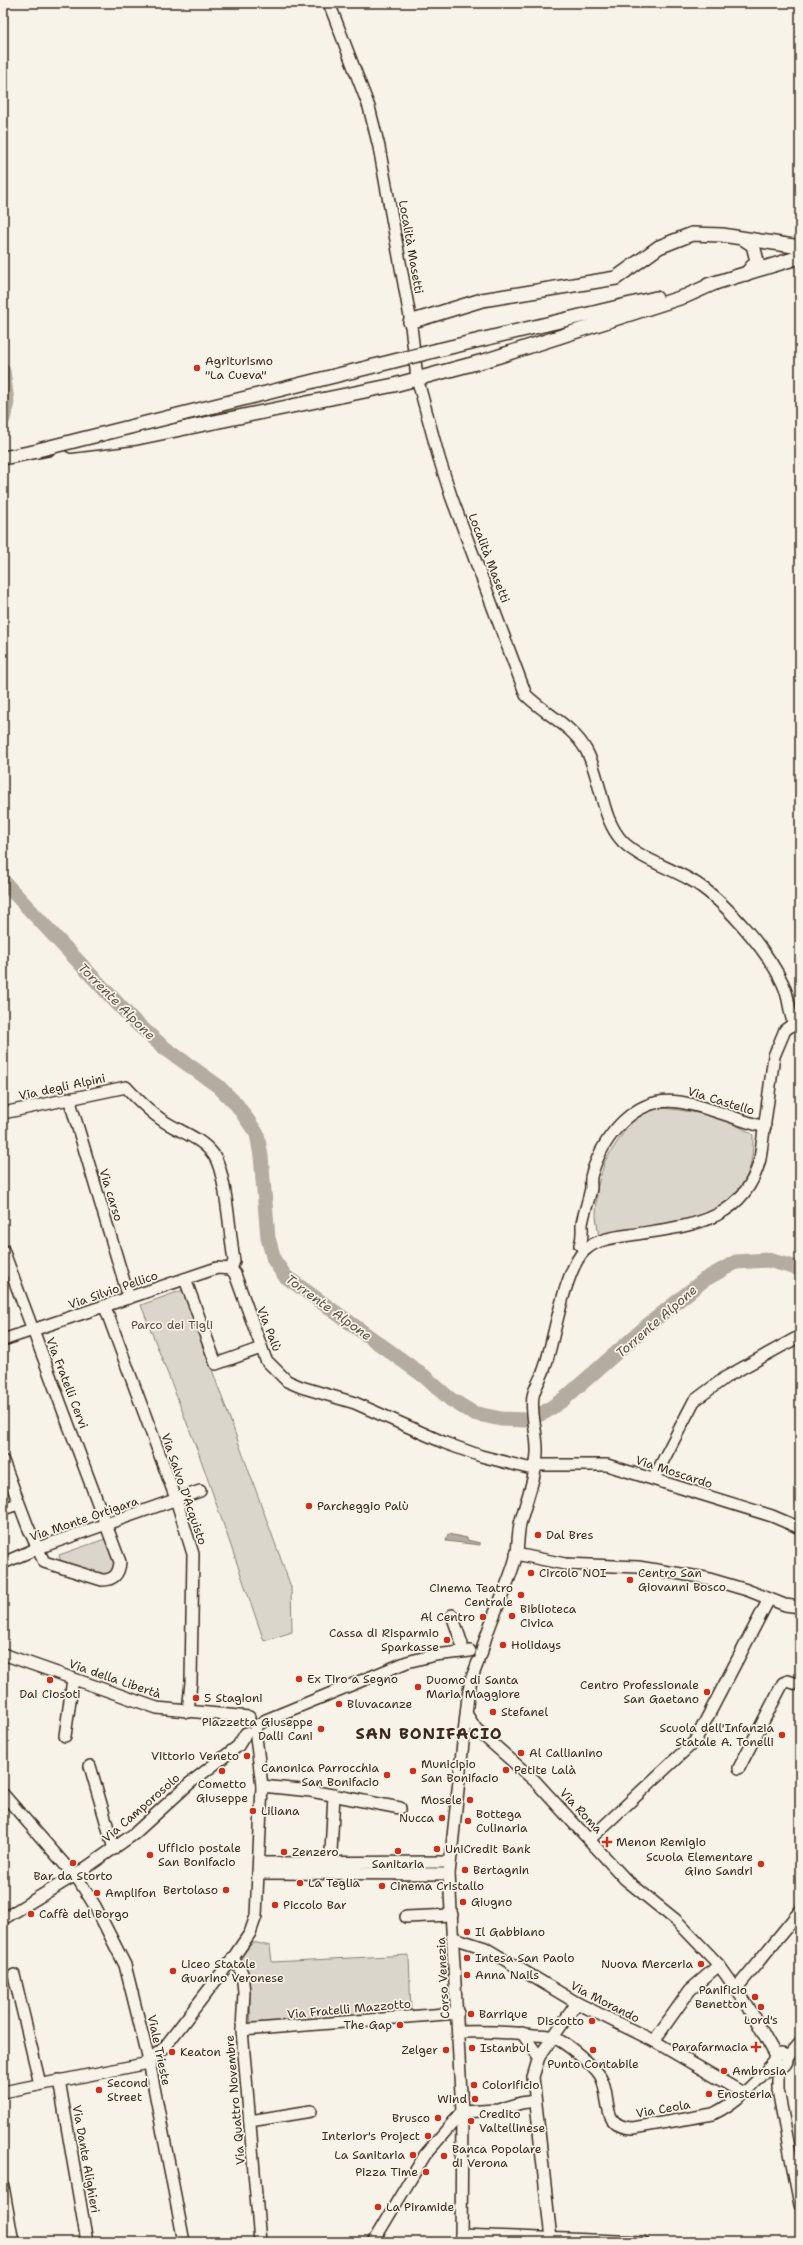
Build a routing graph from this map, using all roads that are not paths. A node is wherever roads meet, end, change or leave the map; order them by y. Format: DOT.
graph roads {
  1 [pos="328,3"];
  2 [pos="744,239"];
  3 [pos="800,247"];
  4 [pos="796,259"];
  5 [pos="746,274"];
  6 [pos="716,283"];
  7 [pos="410,322"];
  8 [pos="417,378"];
  9 [pos="38,450"];
  10 [pos="3,458"];
  11 [pos="796,1021"];
  12 [pos="126,1087"];
  13 [pos="69,1098"];
  14 [pos="3,1113"];
  15 [pos="765,1127"];
  16 [pos="586,1249"];
  17 [pos="3,1250"];
  18 [pos="231,1269"];
  19 [pos="185,1279"];
  20 [pos="129,1298"];
  21 [pos="105,1307"];
  22 [pos="33,1331"];
  23 [pos="800,1336"];
  24 [pos="3,1340"];
  25 [pos="261,1348"];
  26 [pos="3,1461"];
  27 [pos="536,1466"];
  28 [pos="654,1478"];
  29 [pos="200,1491"];
  30 [pos="175,1500"];
  31 [pos="18,1504"];
  32 [pos="3,1509"];
  33 [pos="106,1526"];
  34 [pos="800,1528"];
  35 [pos="38,1548"];
  36 [pos="516,1554"];
  37 [pos="3,1563"];
  38 [pos="769,1599"];
  39 [pos="800,1607"];
  40 [pos="452,1615"];
  41 [pos="3,1654"];
  42 [pos="471,1655"];
  43 [pos="73,1679"];
  44 [pos="800,1685"];
  45 [pos="188,1712"];
  46 [pos="467,1715"];
  47 [pos="252,1725"];
  48 [pos="65,1736"];
  49 [pos="90,1766"];
  50 [pos="740,1768"];
  51 [pos="262,1786"];
  52 [pos="3,1794"];
  53 [pos="334,1795"];
  54 [pos="400,1808"];
  55 [pos="590,1839"];
  56 [pos="114,1850"];
  57 [pos="450,1862"];
  58 [pos="330,1867"];
  59 [pos="381,1867"];
  60 [pos="259,1868"];
  61 [pos="449,1874"];
  62 [pos="74,1876"];
  63 [pos="800,1911"];
  64 [pos="452,1915"];
  65 [pos="406,1917"];
  66 [pos="3,1919"];
  67 [pos="454,1938"];
  68 [pos="233,1958"];
  69 [pos="719,1965"];
  70 [pos="14,1975"];
  71 [pos="736,1989"];
  72 [pos="577,2003"];
  73 [pos="458,2013"];
  74 [pos="242,2030"];
  75 [pos="458,2032"];
  76 [pos="522,2033"];
  77 [pos="552,2037"];
  78 [pos="654,2041"];
  79 [pos="799,2044"];
  80 [pos="539,2058"];
  81 [pos="780,2059"];
  82 [pos="148,2061"];
  83 [pos="59,2080"];
  84 [pos="40,2084"];
  85 [pos="754,2085"];
  86 [pos="778,2085"];
  87 [pos="3,2092"];
  88 [pos="743,2093"];
  89 [pos="535,2101"];
  90 [pos="311,2111"];
  91 [pos="462,2112"];
  92 [pos="250,2121"];
  93 [pos="796,2155"];
  94 [pos="3,2186"];
  95 [pos="800,2205"];
  96 [pos="461,2239"];
  97 [pos="551,2240"];
  98 [pos="596,2241"];
  99 [pos="13,2242"];
  100 [pos="87,2242"];
  101 [pos="184,2242"];
  102 [pos="260,2242"];
  103 [pos="373,2242"];
  104 [pos="643,2242"];
  1 -- 7 [label="street, Località Masetti"];
  2 -- 3 [label="main road"];
  2 -- 5 [label="main road"];
  2 -- 7 [label="main road"];
  4 -- 5 [label="main road"];
  5 -- 6 [label="main road"];
  6 -- 8 [label="main road"];
  6 -- 9 [label="main road, bridge"];
  7 -- 8 [label="street, Località Masetti"];
  8 -- 9 [label="main road, bridge"];
  8 -- 11 [label="street, Località Masetti"];
  9 -- 10 [label="main road"];
  11 -- 15 [label="street"];
  12 -- 13 [label="street, Via degli Alpini"];
  12 -- 18 [label="street, Via Palù"];
  13 -- 14 [label="street, Via degli Alpini"];
  13 -- 20 [label="street, Via carso"];
  15 -- 16 [label="street, Via Castello"];
  15 -- 16 [label="street, Via Castello"];
  16 -- 27 [label="street, Via Castello"];
  17 -- 22 [label="street, Via Fratelli Cervi"];
  18 -- 19 [label="street, Via Silvio Pellico"];
  18 -- 25 [label="street, Via Palù"];
  19 -- 20 [label="street, Via Silvio Pellico"];
  19 -- 25 [label="street"];
  20 -- 21 [label="street, Via Silvio Pellico"];
  21 -- 22 [label="street, Via Silvio Pellico"];
  21 -- 30 [label="street, Via Salvo D'Acquisto"];
  22 -- 24 [label="street, Via Silvio Pellico"];
  22 -- 33 [label="street, Via Fratelli Cervi"];
  23 -- 28 [label="street"];
  25 -- 27 [label="street, Via Palù"];
  26 -- 31 [label="street"];
  27 -- 28 [label="street, Via Moscardo"];
  27 -- 36 [label="street, Via Castello"];
  28 -- 34 [label="street, Via Moscardo"];
  29 -- 30 [label="street, Via Monte Ortigara"];
  30 -- 33 [label="street, Via Monte Ortigara"];
  30 -- 45 [label="street, Via Salvo D'Acquisto"];
  31 -- 32 [label="street"];
  31 -- 35 [label="street"];
  33 -- 35 [label="street, Via Monte Ortigara"];
  33 -- 35 [label="street, Via Fratelli Cervi"];
  35 -- 37 [label="street, Via Monte Ortigara"];
  36 -- 38 [label="street"];
  36 -- 42 [label="street, Via Castello"];
  38 -- 39 [label="street"];
  38 -- 55 [label="street"];
  40 -- 42 [label="street"];
  41 -- 43 [label="street, Via della Libertà"];
  42 -- 46 [label="street, Corso Venezia"];
  42 -- 47 [label="street"];
  43 -- 45 [label="street, Via della Libertà"];
  43 -- 48 [label="street"];
  44 -- 50 [label="street"];
  45 -- 47 [label="street, Via della Libertà"];
  46 -- 55 [label="street, Via Roma"];
  46 -- 57 [label="street, Corso Venezia"];
  47 -- 51 [label="street"];
  47 -- 56 [label="street, Via Camporosolo"];
  49 -- 56 [label="street"];
  51 -- 53 [label="street"];
  51 -- 60 [label="street"];
  52 -- 62 [label="street, Viale Trieste"];
  53 -- 54 [label="street"];
  53 -- 58 [label="street"];
  55 -- 69 [label="street, Via Roma"];
  56 -- 62 [label="street, Via Camporosolo"];
  57 -- 59 [label="street"];
  57 -- 61 [label="street, Corso Venezia"];
  58 -- 59 [label="street"];
  58 -- 60 [label="street"];
  59 -- 61 [label="street"];
  60 -- 68 [label="street"];
  61 -- 64 [label="street, Corso Venezia"];
  62 -- 66 [label="street, Via Camporosolo"];
  62 -- 82 [label="street, Viale Trieste"];
  63 -- 71 [label="street"];
  64 -- 65 [label="street"];
  64 -- 67 [label="street, Corso Venezia"];
  67 -- 72 [label="street, Via Morando"];
  67 -- 73 [label="street, Corso Venezia"];
  68 -- 74 [label="street, Via Quattro Novembre"];
  68 -- 82 [label="street"];
  69 -- 71 [label="street, Via Roma"];
  69 -- 78 [label="street"];
  70 -- 84 [label="street"];
  71 -- 81 [label="street, Via Roma"];
  72 -- 77 [label="street"];
  72 -- 78 [label="street, Via Morando"];
  73 -- 74 [label="street, Via Fratelli Mazzotto"];
  73 -- 75 [label="street, Corso Venezia"];
  74 -- 92 [label="street, Via Quattro Novembre"];
  75 -- 76 [label="street, Via Ceola"];
  75 -- 91 [label="street, Corso Venezia"];
  76 -- 77 [label="street, Via Ceola"];
  76 -- 80 [label="street"];
  77 -- 80 [label="street"];
  77 -- 88 [label="street, Via Ceola"];
  78 -- 88 [label="street, Via Morando"];
  79 -- 81 [label="street, Via Ceola"];
  80 -- 89 [label="street"];
  81 -- 85 [label="street, Via Ceola"];
  81 -- 86 [label="street"];
  82 -- 83 [label="street"];
  82 -- 101 [label="street, Viale Trieste"];
  83 -- 84 [label="street"];
  83 -- 100 [label="street, Via Dante Alighieri"];
  84 -- 87 [label="street"];
  85 -- 86 [label="street, Via Ceola"];
  85 -- 88 [label="street, Via Ceola"];
  86 -- 93 [label="street"];
  89 -- 91 [label="street"];
  89 -- 97 [label="street"];
  90 -- 92 [label="street"];
  91 -- 96 [label="street, Corso Venezia"];
  91 -- 103 [label="street"];
  92 -- 102 [label="street, Via Quattro Novembre"];
  93 -- 95 [label="street"];
  94 -- 99 [label="street"];
  96 -- 97 [label="street"];
  97 -- 98 [label="street"];
  98 -- 104 [label="street"];
}
